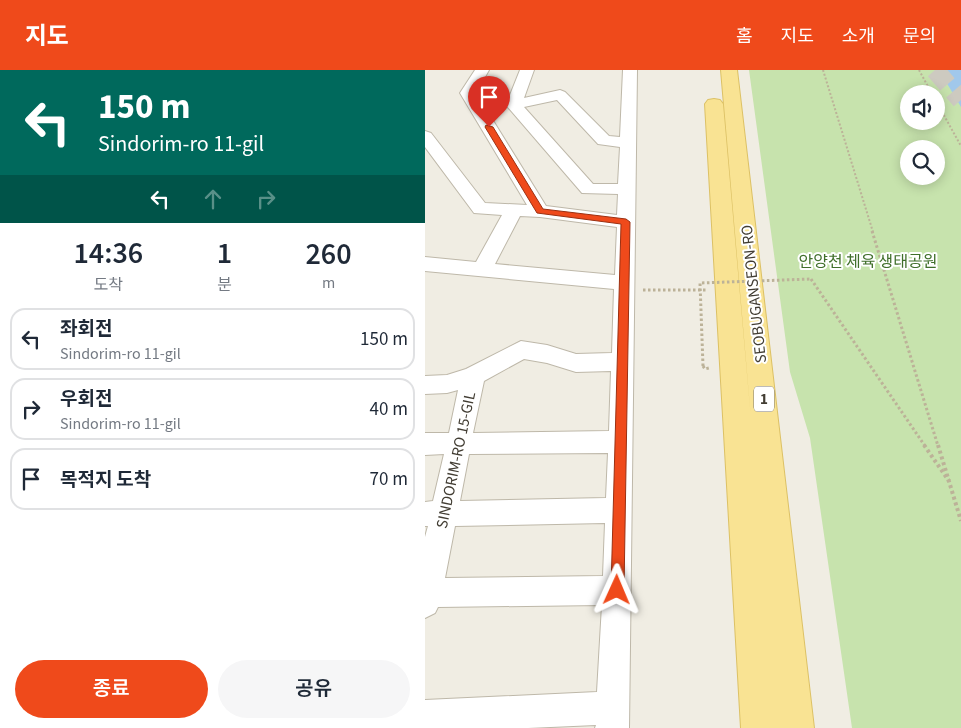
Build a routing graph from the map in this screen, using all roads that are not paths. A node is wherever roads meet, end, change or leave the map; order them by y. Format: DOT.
graph roads {
  1 [pos="482,70"];
  2 [pos="527,70"];
  3 [pos="630,70"];
  4 [pos="712,70"];
  5 [pos="729,70"];
  6 [pos="514,105"];
  7 [pos="425,136"];
  8 [pos="628,142"];
  9 [pos="627,190"];
  10 [pos="514,210"];
  11 [pos="540,211"];
  12 [pos="626,222"];
  13 [pos="425,264"];
  14 [pos="482,270"];
  15 [pos="624,286"];
  16 [pos="623,362"];
  17 [pos="473,376"];
  18 [pos="425,385"];
  19 [pos="621,442"];
  20 [pos="425,444"];
  21 [pos="459,444"];
  22 [pos="619,510"];
  23 [pos="434,514"];
  24 [pos="617,590"];
  25 [pos="426,596"];
  26 [pos="425,716"];
  27 [pos="613,718"];
  28 [pos="760,728"];
  29 [pos="795,728"];
  1 -- 11 [label="street"];
  2 -- 6 [label="street"];
  3 -- 8 [label="street"];
  4 -- 28 [label="main road, SEOBUGANSEON-RO / 1"];
  5 -- 29 [label="main road, SEOBUGANSEON-RO / 1"];
  6 -- 8 [label="street"];
  6 -- 9 [label="street"];
  7 -- 10 [label="street"];
  8 -- 9 [label="street"];
  9 -- 12 [label="street"];
  10 -- 11 [label="street"];
  10 -- 14 [label="street"];
  11 -- 12 [label="street"];
  12 -- 15 [label="street"];
  13 -- 14 [label="street"];
  14 -- 15 [label="street"];
  15 -- 16 [label="street"];
  16 -- 17 [label="street"];
  16 -- 19 [label="street"];
  17 -- 18 [label="street"];
  17 -- 21 [label="street, SINDORIM-RO 15-GIL"];
  19 -- 21 [label="street"];
  19 -- 22 [label="street"];
  20 -- 21 [label="street"];
  21 -- 23 [label="street, SINDORIM-RO 15-GIL"];
  22 -- 23 [label="street"];
  22 -- 24 [label="street"];
  23 -- 25 [label="street, SINDORIM-RO 15-GIL"];
  24 -- 25 [label="street"];
  24 -- 27 [label="street"];
  26 -- 27 [label="street"];
}
